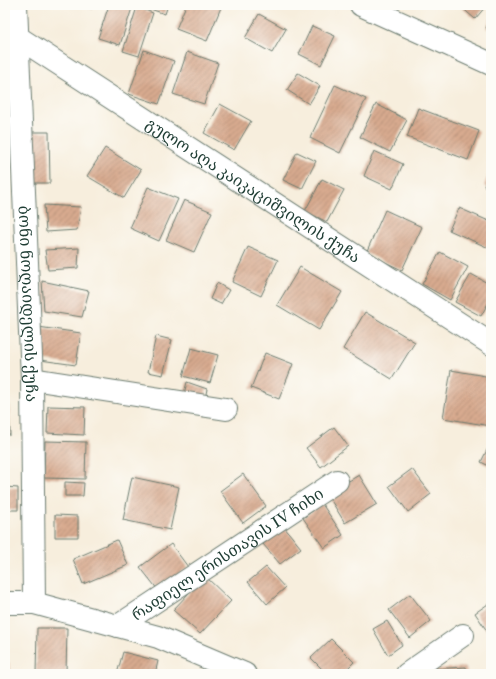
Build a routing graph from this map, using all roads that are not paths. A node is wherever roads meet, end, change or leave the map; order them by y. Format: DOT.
graph roads {
  1 [pos="16,5"];
  2 [pos="361,5"];
  3 [pos="16,36"];
  4 [pos="491,64"];
  5 [pos="491,344"];
  6 [pos="32,379"];
  7 [pos="226,409"];
  8 [pos="337,481"];
  9 [pos="5,603"];
  10 [pos="34,603"];
  11 [pos="118,626"];
  12 [pos="463,635"];
  13 [pos="245,674"];
  14 [pos="407,674"];
  1 -- 3 [label="street, ბონი ნოღაიდელის ქუჩა"];
  2 -- 4 [label="street"];
  3 -- 5 [label="street, გულო აღა კაიკაციშვილის ქუჩა"];
  3 -- 6 [label="street, ბონი ნოღაიდელის ქუჩა"];
  6 -- 7 [label="street"];
  6 -- 10 [label="street, ბონი ნოღაიდელის ქუჩა"];
  8 -- 11 [label="street, რაფიელ ერისთავის IV ჩიხი"];
  9 -- 10 [label="street"];
  10 -- 11 [label="street"];
  11 -- 13 [label="street"];
  12 -- 14 [label="street"];
}
